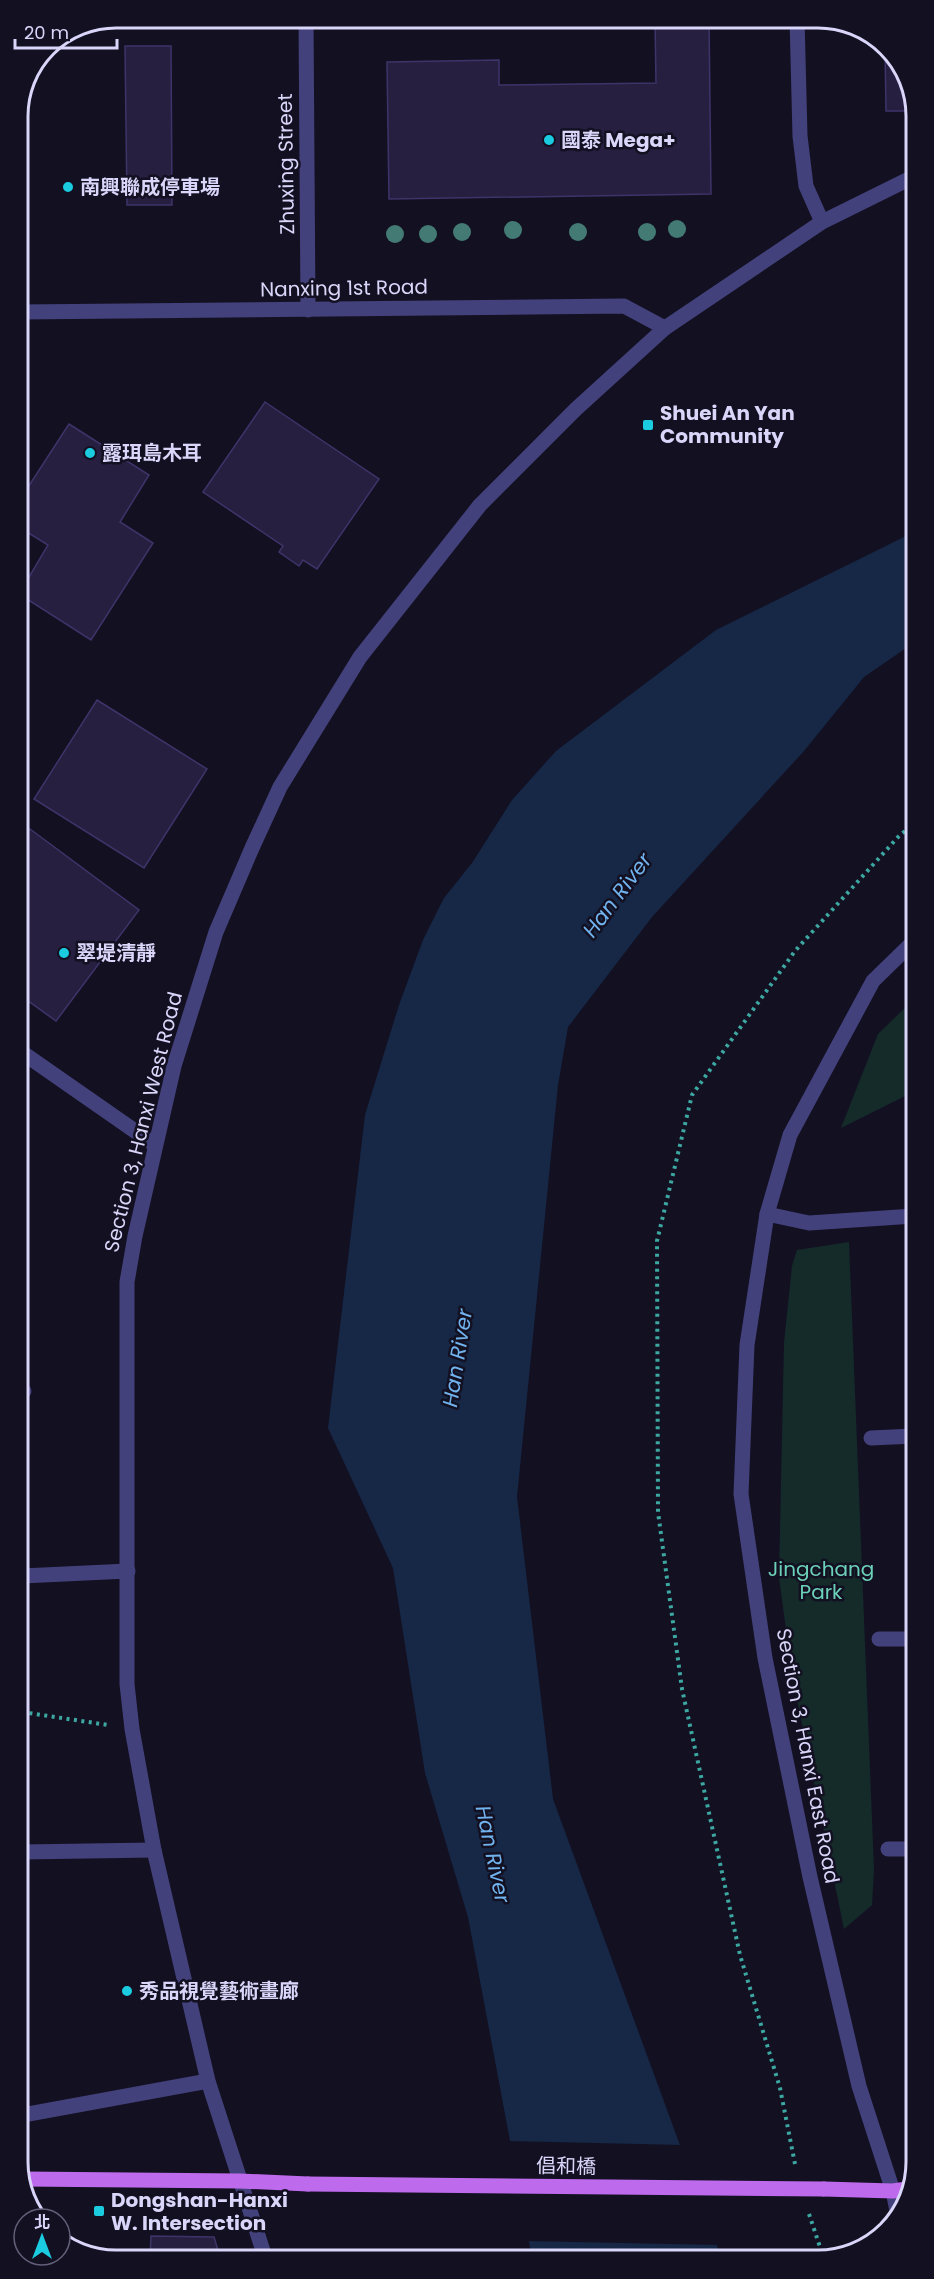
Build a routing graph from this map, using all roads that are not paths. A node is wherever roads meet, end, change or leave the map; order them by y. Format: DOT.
graph roads {
  1 [pos="306,28"];
  2 [pos="797,29"];
  3 [pos="906,180"];
  4 [pos="822,222"];
  5 [pos="308,310"];
  6 [pos="29,312"];
  7 [pos="665,328"];
  8 [pos="906,949"];
  9 [pos="29,1057"];
  10 [pos="155,1146"];
  11 [pos="767,1214"];
  12 [pos="906,1217"];
  13 [pos="906,1436"];
  14 [pos="871,1438"];
  15 [pos="128,1571"];
  16 [pos="28,1576"];
  17 [pos="879,1639"];
  18 [pos="906,1639"];
  19 [pos="888,1849"];
  20 [pos="906,1849"];
  21 [pos="154,1850"];
  22 [pos="28,1852"];
  23 [pos="208,2081"];
  24 [pos="28,2114"];
  25 [pos="30,2179"];
  26 [pos="240,2181"];
  27 [pos="900,2190"];
  28 [pos="263,2250"];
  1 -- 5 [label="street, Zhuxing Street"];
  2 -- 4 [label="street"];
  3 -- 4 [label="street, Section 3, Hanxi West Road"];
  4 -- 7 [label="street, Section 3, Hanxi West Road"];
  5 -- 6 [label="street, Nanxing 1st Road"];
  5 -- 7 [label="street, Nanxing 1st Road"];
  7 -- 10 [label="street, Section 3, Hanxi West Road"];
  8 -- 11 [label="street, Section 3, Hanxi East Road"];
  9 -- 10 [label="street"];
  10 -- 15 [label="street, Section 3, Hanxi West Road"];
  11 -- 12 [label="street"];
  11 -- 27 [label="street, Section 3, Hanxi East Road"];
  13 -- 14 [label="street"];
  15 -- 16 [label="street"];
  15 -- 21 [label="street, Section 3, Hanxi West Road"];
  17 -- 18 [label="street"];
  19 -- 20 [label="street"];
  21 -- 22 [label="street"];
  21 -- 23 [label="street, Section 3, Hanxi West Road"];
  23 -- 24 [label="street"];
  23 -- 26 [label="street, Section 3, Hanxi West Road"];
  25 -- 26 [label="main road, 倡和橋"];
  26 -- 27 [label="main road, 倡和橋, bridge"];
  26 -- 28 [label="street, Section 3, Hanxi West Road"];
}
